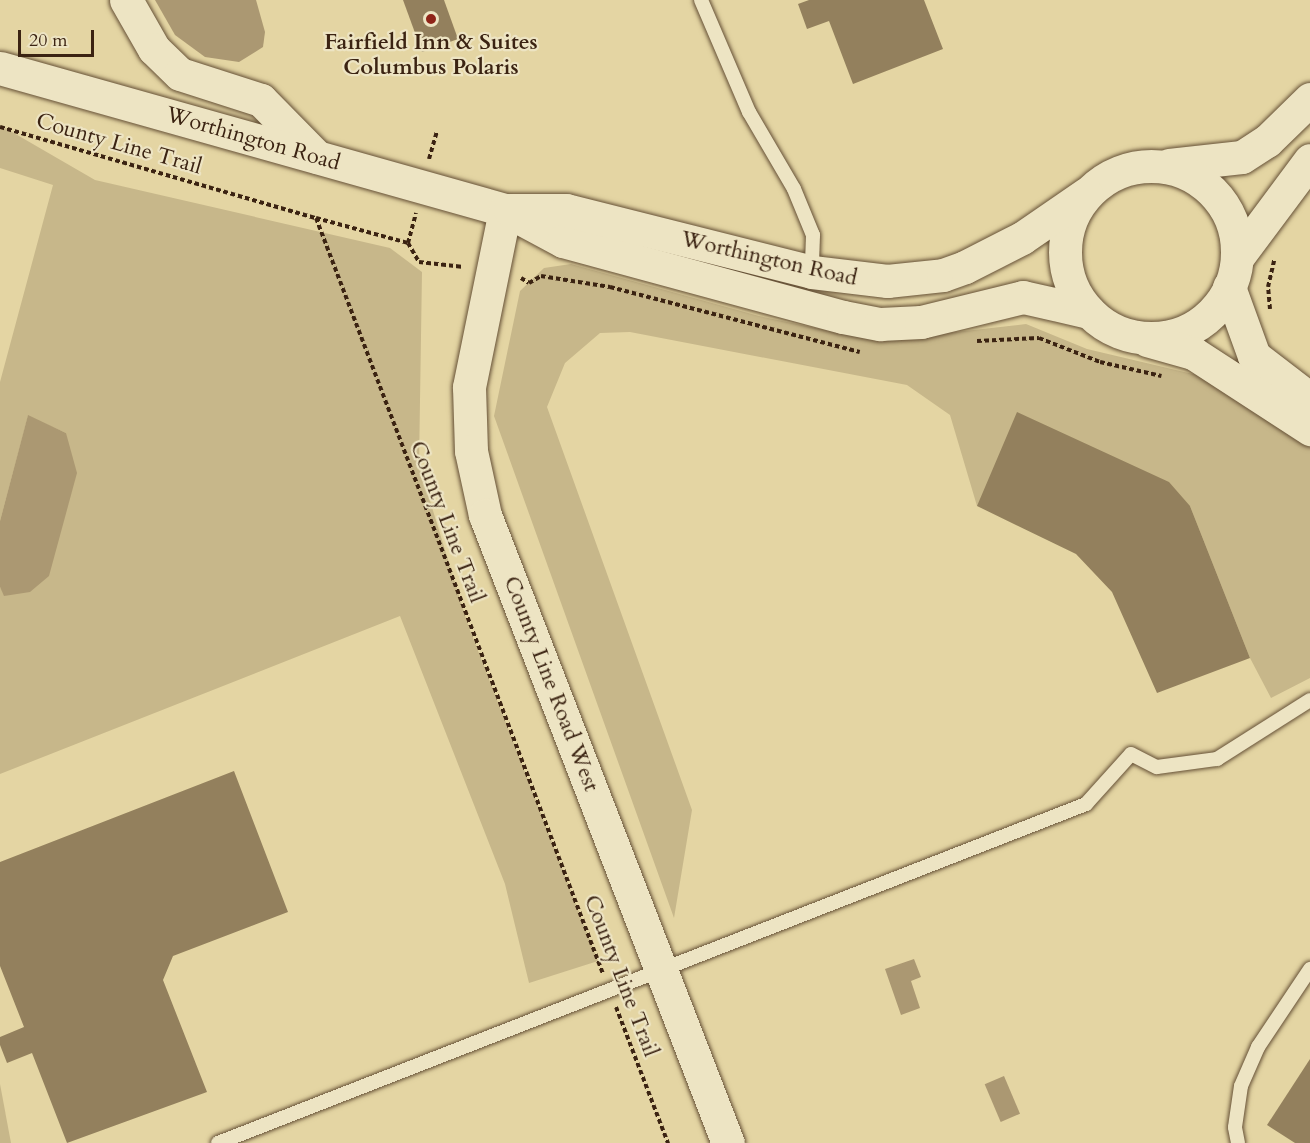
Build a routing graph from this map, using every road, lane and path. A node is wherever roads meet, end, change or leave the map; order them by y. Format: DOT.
graph roads {
  1 [pos="126,0"];
  2 [pos="701,0"];
  3 [pos="0,68"];
  4 [pos="1310,99"];
  5 [pos="0,126"];
  6 [pos="1310,138"];
  7 [pos="318,158"];
  8 [pos="1156,165"];
  9 [pos="1301,170"];
  10 [pos="1086,194"];
  11 [pos="505,210"];
  12 [pos="316,218"];
  13 [pos="1278,253"];
  14 [pos="427,260"];
  15 [pos="812,272"];
  16 [pos="1233,273"];
  17 [pos="1089,312"];
  18 [pos="1274,321"];
  19 [pos="1137,337"];
  20 [pos="1310,399"];
  21 [pos="1310,429"];
  22 [pos="1310,700"];
  23 [pos="1310,969"];
  24 [pos="662,970"];
  25 [pos="609,990"];
  26 [pos="218,1143"];
  27 [pos="668,1143"];
  28 [pos="728,1143"];
  29 [pos="1238,1143"];
  1 -- 7 [label="main road"];
  2 -- 15 [label="lane"];
  3 -- 7 [label="main road, Worthington Road"];
  4 -- 8 [label="main road"];
  5 -- 12 [label="path, County Line Trail"];
  6 -- 9 [label="main road"];
  7 -- 11 [label="main road, Worthington Road"];
  8 -- 10 [label="main road"];
  8 -- 16 [label="main road"];
  9 -- 16 [label="main road"];
  10 -- 15 [label="main road, Worthington Road"];
  10 -- 17 [label="main road"];
  11 -- 15 [label="main road, Worthington Road"];
  11 -- 17 [label="main road, Worthington Road"];
  11 -- 24 [label="main road, County Line Road West"];
  12 -- 14 [label="path"];
  12 -- 25 [label="path, County Line Trail"];
  13 -- 18 [label="path"];
  16 -- 19 [label="main road"];
  16 -- 20 [label="main road"];
  17 -- 19 [label="main road"];
  19 -- 21 [label="main road"];
  22 -- 24 [label="lane"];
  23 -- 29 [label="lane"];
  24 -- 25 [label="lane"];
  24 -- 28 [label="main road, County Line Road West"];
  25 -- 26 [label="lane"];
  25 -- 27 [label="path, County Line Trail"];
}
